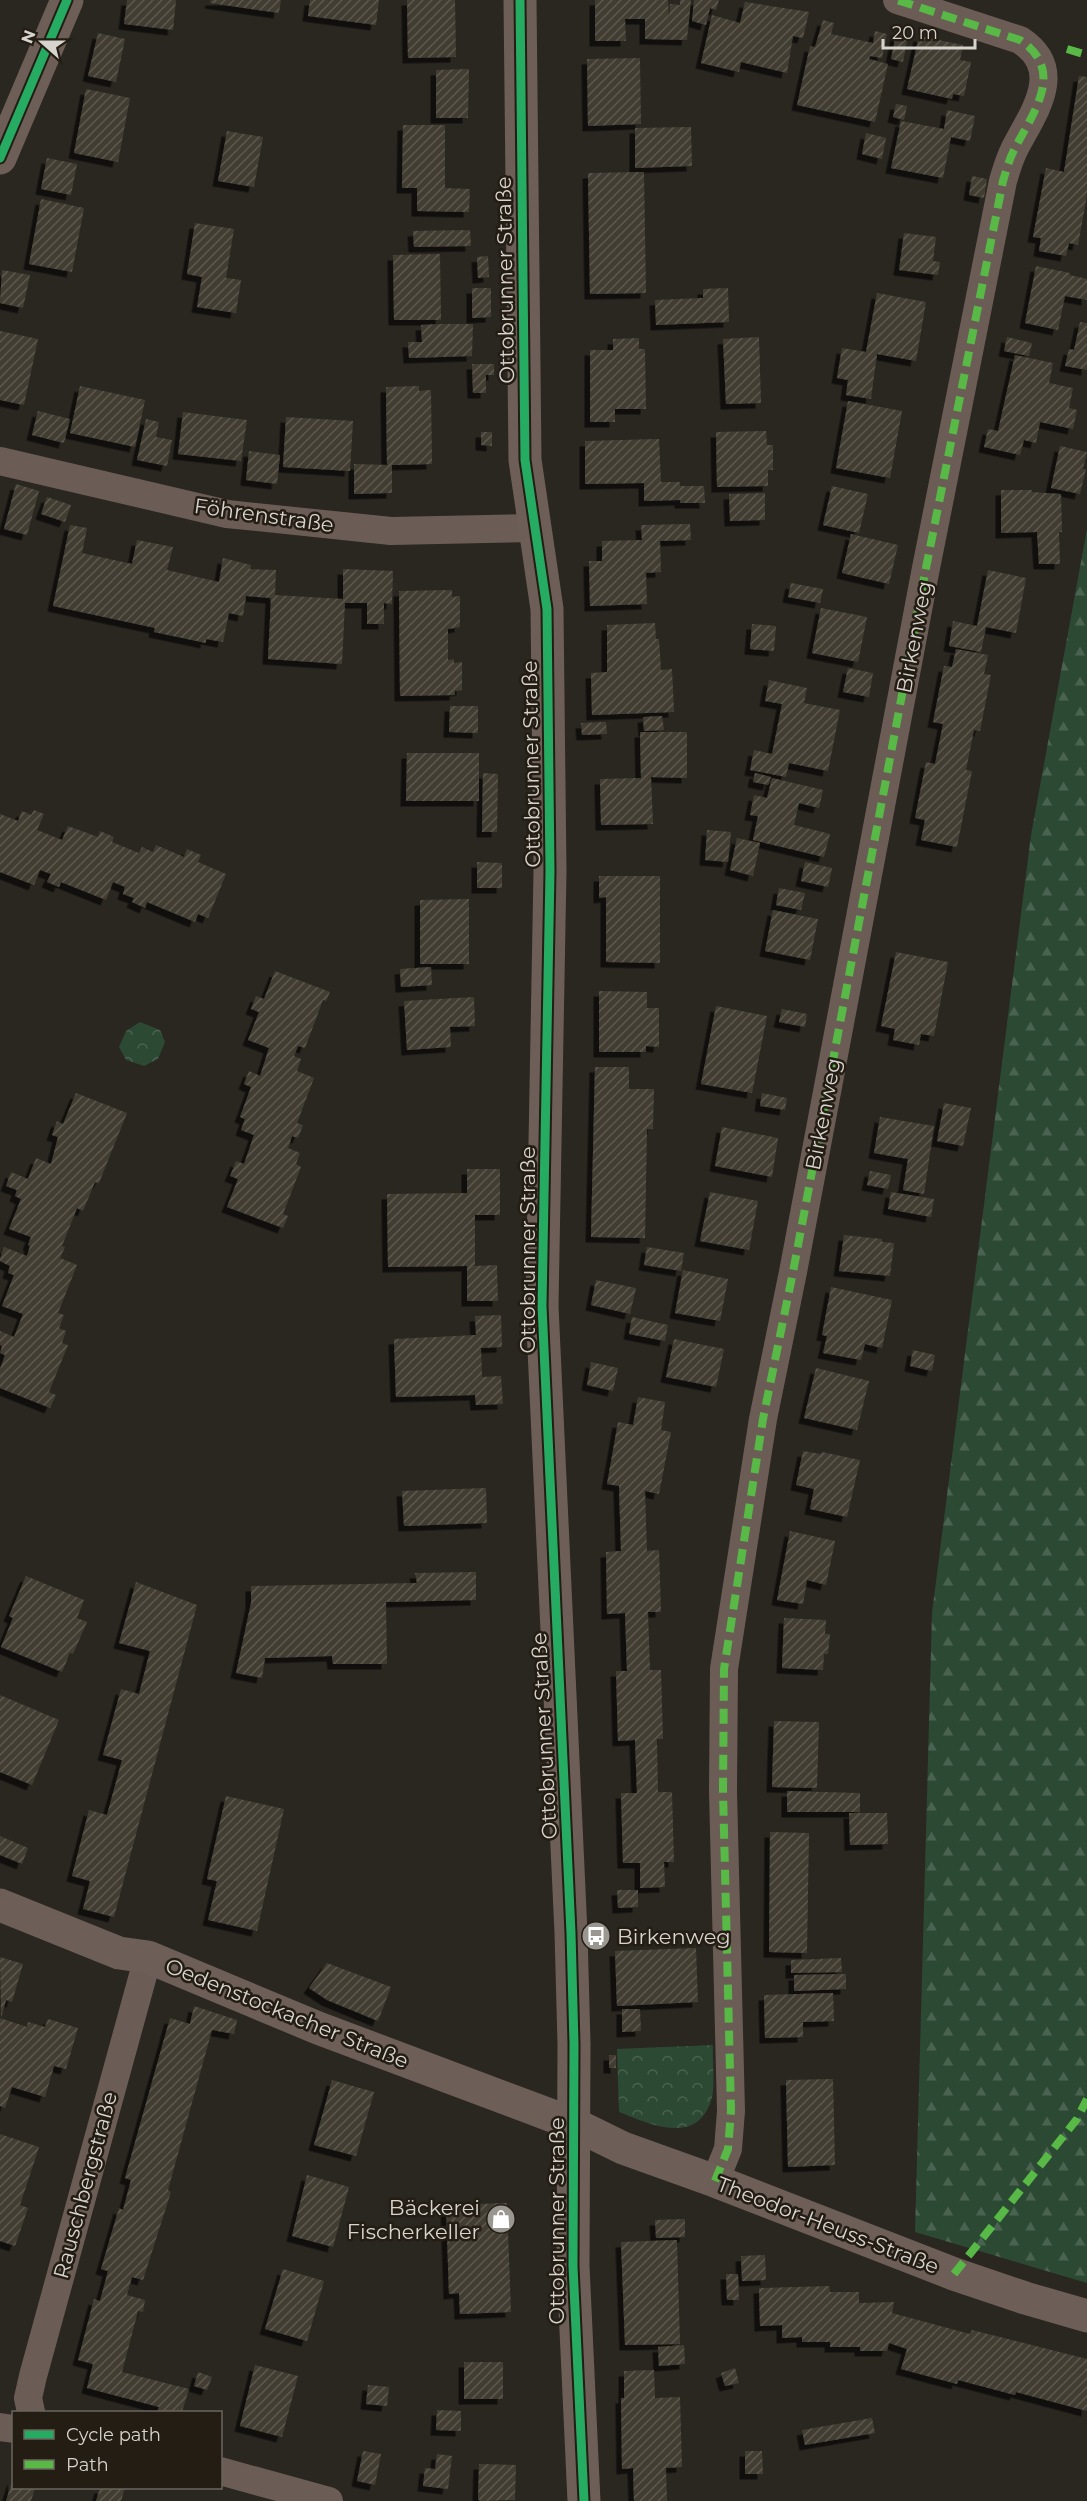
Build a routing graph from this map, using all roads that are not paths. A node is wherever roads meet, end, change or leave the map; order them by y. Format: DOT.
graph roads {
  1 [pos="68,0"];
  2 [pos="520,0"];
  3 [pos="897,0"];
  4 [pos="0,158"];
  5 [pos="0,461"];
  6 [pos="533,528"];
  7 [pos="0,1905"];
  8 [pos="148,1958"];
  9 [pos="573,2124"];
  10 [pos="715,2181"];
  11 [pos="1087,2316"];
  12 [pos="31,2411"];
  13 [pos="222,2472"];
  14 [pos="329,2501"];
  15 [pos="584,2501"];
  1 -- 4 [label="main road"];
  2 -- 6 [label="main road, Ottobrunner Straße"];
  3 -- 10 [label="street, Birkenweg"];
  5 -- 6 [label="street, Föhrenstraße"];
  6 -- 9 [label="main road, Ottobrunner Straße"];
  7 -- 8 [label="main road, Oedenstockacher Straße"];
  8 -- 9 [label="main road, Oedenstockacher Straße"];
  8 -- 12 [label="street, Rauschbergstraße"];
  9 -- 10 [label="main road, Theodor-Heuss-Straße"];
  9 -- 15 [label="main road, Ottobrunner Straße"];
  10 -- 11 [label="main road, Theodor-Heuss-Straße"];
  13 -- 14 [label="street"];
}
